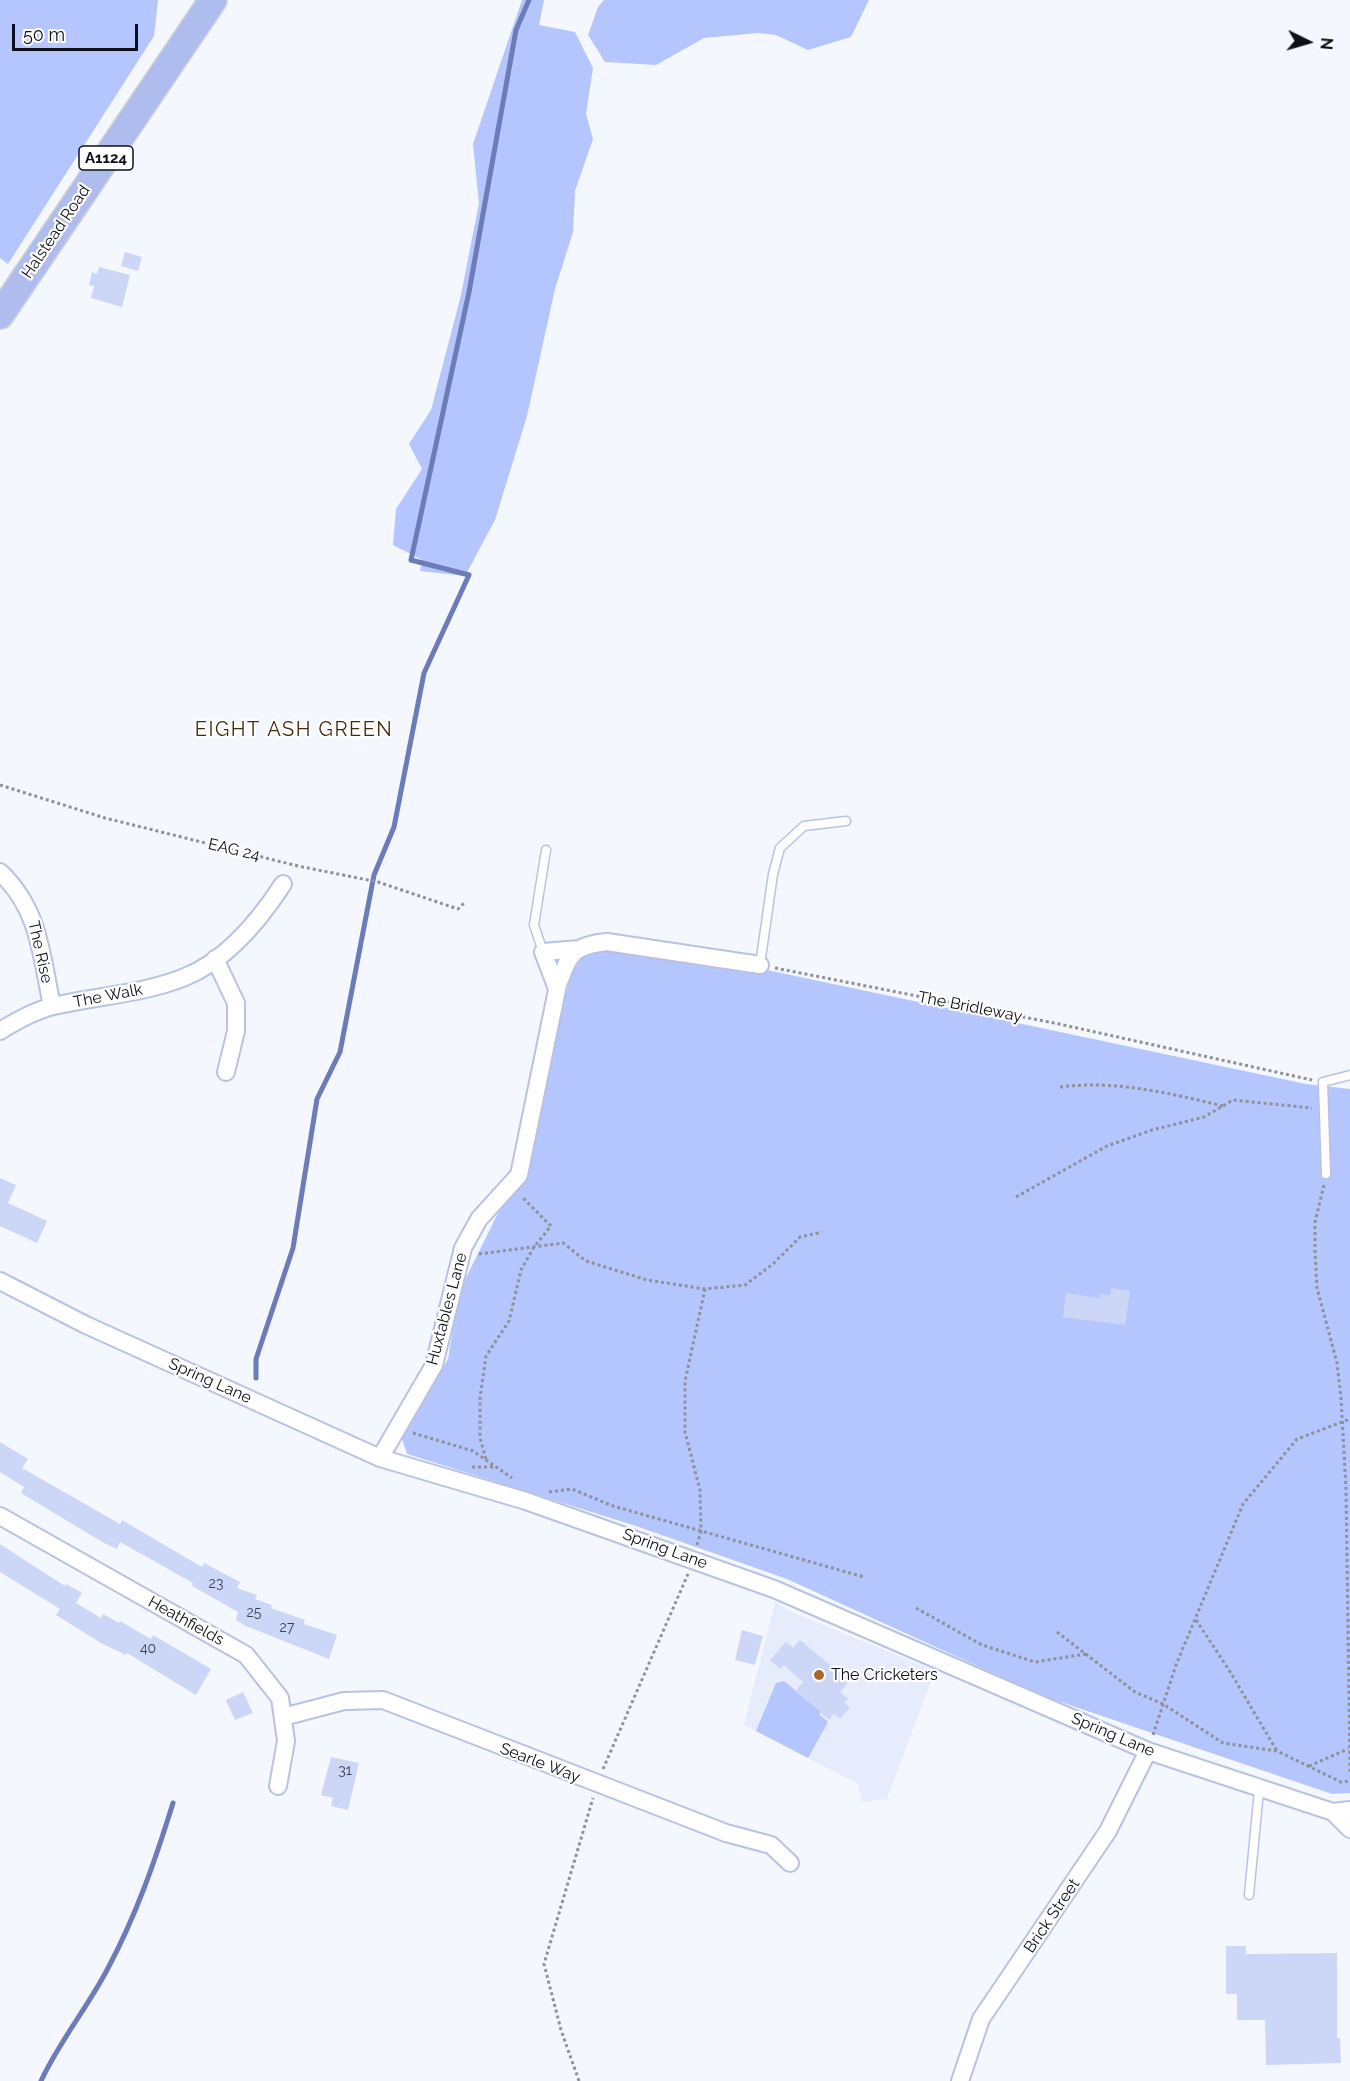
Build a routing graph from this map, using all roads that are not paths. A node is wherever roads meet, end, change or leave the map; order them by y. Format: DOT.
graph roads {
  1 [pos="213,0"];
  2 [pos="0,315"];
  3 [pos="846,821"];
  4 [pos="546,850"];
  5 [pos="0,872"];
  6 [pos="283,884"];
  7 [pos="583,947"];
  8 [pos="543,952"];
  9 [pos="215,959"];
  10 [pos="760,965"];
  11 [pos="557,989"];
  12 [pos="52,1006"];
  13 [pos="0,1031"];
  14 [pos="226,1072"];
  15 [pos="1350,1075"];
  16 [pos="1326,1174"];
  17 [pos="0,1281"];
  18 [pos="380,1458"];
  19 [pos="0,1516"];
  20 [pos="283,1717"];
  21 [pos="1148,1751"];
  22 [pos="278,1786"];
  23 [pos="1259,1790"];
  24 [pos="1350,1810"];
  25 [pos="1333,1812"];
  26 [pos="1350,1829"];
  27 [pos="790,1863"];
  28 [pos="1249,1895"];
  29 [pos="960,2081"];
  1 -- 2 [label="main road, Halstead Road / A1124"];
  3 -- 10 [label="lane"];
  4 -- 8 [label="lane"];
  5 -- 12 [label="street, The Rise"];
  6 -- 9 [label="street, The Walk"];
  7 -- 8 [label="street"];
  7 -- 10 [label="street"];
  7 -- 11 [label="street, Huxtables Lane"];
  8 -- 11 [label="street"];
  9 -- 12 [label="street, The Walk"];
  9 -- 14 [label="street"];
  11 -- 18 [label="street, Huxtables Lane"];
  12 -- 13 [label="street, The Walk"];
  15 -- 16 [label="lane"];
  17 -- 18 [label="street, Spring Lane"];
  18 -- 21 [label="street, Spring Lane"];
  19 -- 20 [label="street, Heathfields"];
  20 -- 22 [label="street, Heathfields"];
  20 -- 27 [label="street, Searle Way"];
  21 -- 23 [label="street, Spring Lane"];
  21 -- 29 [label="street, Brick Street"];
  23 -- 25 [label="street, Spring Lane"];
  23 -- 28 [label="lane"];
  24 -- 25 [label="street, Spring Lane"];
  25 -- 26 [label="street, Spring Lane"];
}
